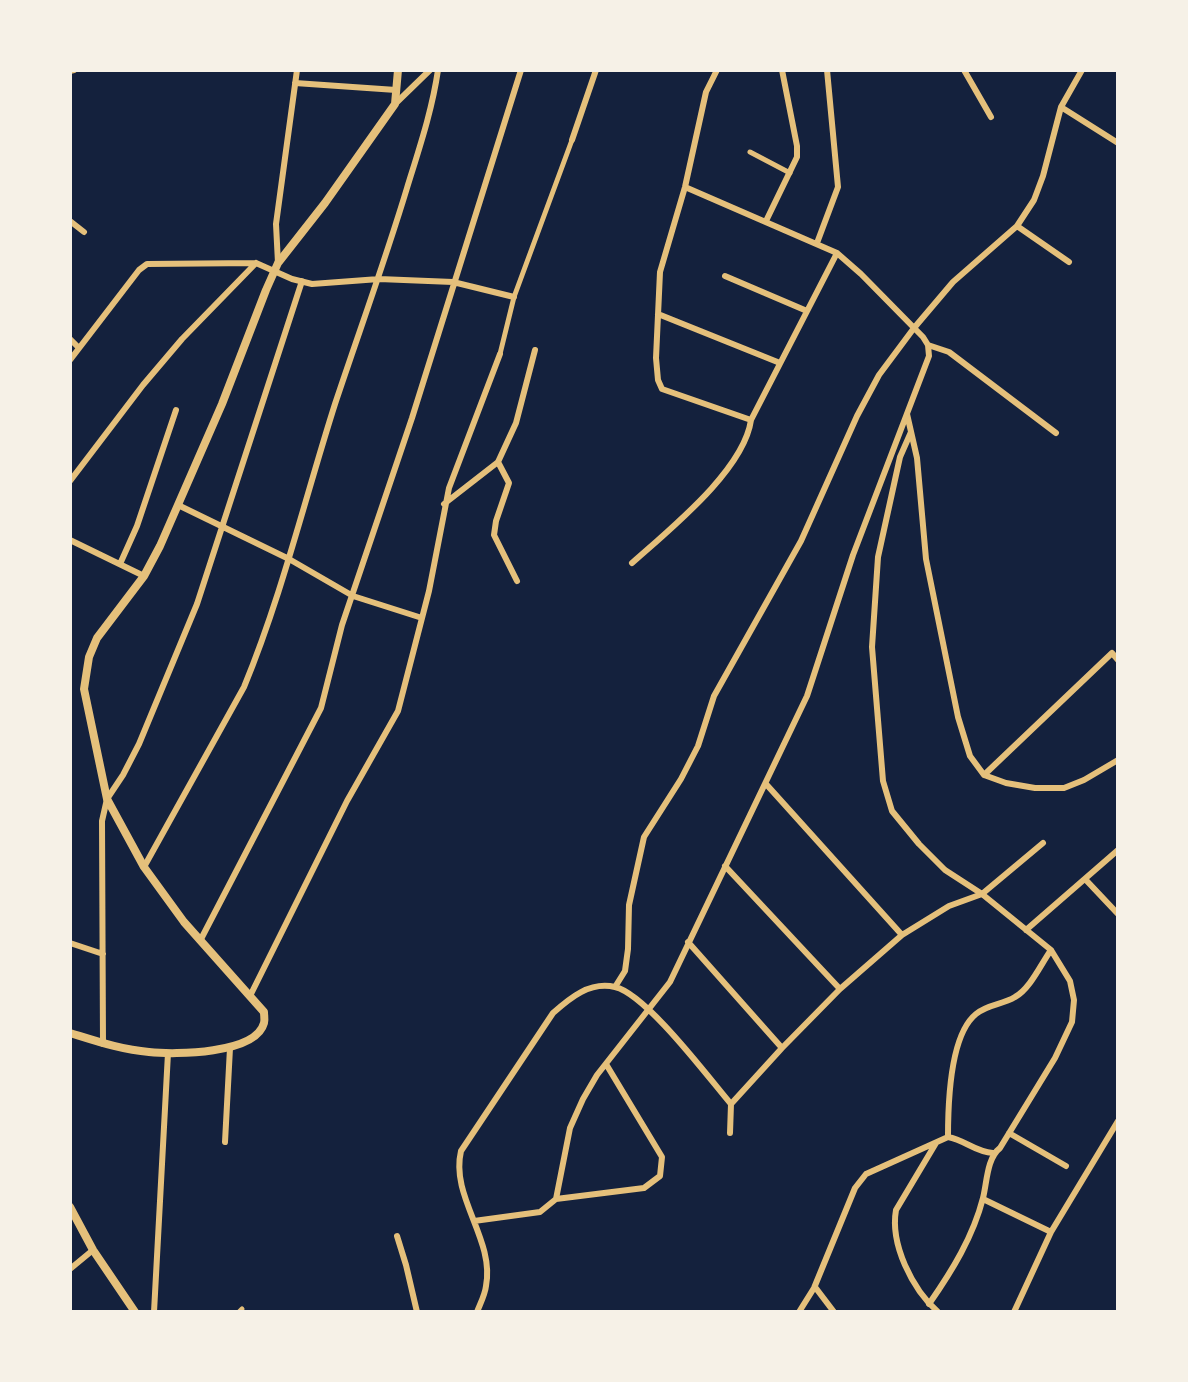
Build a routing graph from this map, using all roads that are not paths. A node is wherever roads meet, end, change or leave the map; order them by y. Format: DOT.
graph roads {
  1 [pos="297,70"];
  2 [pos="398,70"];
  3 [pos="429,70"];
  4 [pos="438,70"];
  5 [pos="521,70"];
  6 [pos="596,70"];
  7 [pos="717,70"];
  8 [pos="782,70"];
  9 [pos="827,70"];
  10 [pos="964,70"];
  11 [pos="1082,70"];
  12 [pos="295,83"];
  13 [pos="396,90"];
  14 [pos="395,104"];
  15 [pos="1061,107"];
  16 [pos="991,117"];
  17 [pos="572,140"];
  18 [pos="1118,143"];
  19 [pos="750,152"];
  20 [pos="790,173"];
  21 [pos="685,187"];
  22 [pos="70,221"];
  23 [pos="766,221"];
  24 [pos="1017,226"];
  25 [pos="84,232"];
  26 [pos="817,243"];
  27 [pos="837,253"];
  28 [pos="1069,262"];
  29 [pos="256,263"];
  30 [pos="276,267"];
  31 [pos="725,276"];
  32 [pos="379,279"];
  33 [pos="302,281"];
  34 [pos="453,282"];
  35 [pos="514,297"];
  36 [pos="807,311"];
  37 [pos="658,314"];
  38 [pos="914,328"];
  39 [pos="70,339"];
  40 [pos="928,345"];
  41 [pos="79,348"];
  42 [pos="535,350"];
  43 [pos="500,354"];
  44 [pos="70,360"];
  45 [pos="780,363"];
  46 [pos="176,410"];
  47 [pos="907,412"];
  48 [pos="751,420"];
  49 [pos="911,432"];
  50 [pos="1056,433"];
  51 [pos="498,462"];
  52 [pos="70,481"];
  53 [pos="444,504"];
  54 [pos="178,505"];
  55 [pos="223,527"];
  56 [pos="70,540"];
  57 [pos="289,559"];
  58 [pos="632,563"];
  59 [pos="120,564"];
  60 [pos="144,576"];
  61 [pos="517,581"];
  62 [pos="353,596"];
  63 [pos="422,618"];
  64 [pos="1118,660"];
  65 [pos="1118,760"];
  66 [pos="984,775"];
  67 [pos="766,784"];
  68 [pos="107,799"];
  69 [pos="1043,843"];
  70 [pos="1118,850"];
  71 [pos="725,866"];
  72 [pos="144,867"];
  73 [pos="1085,879"];
  74 [pos="982,894"];
  75 [pos="1118,914"];
  76 [pos="1026,930"];
  77 [pos="902,935"];
  78 [pos="200,941"];
  79 [pos="688,942"];
  80 [pos="70,943"];
  81 [pos="1051,950"];
  82 [pos="103,954"];
  83 [pos="615,987"];
  84 [pos="840,989"];
  85 [pos="250,994"];
  86 [pos="649,1009"];
  87 [pos="70,1033"];
  88 [pos="103,1044"];
  89 [pos="230,1048"];
  90 [pos="782,1048"];
  91 [pos="168,1054"];
  92 [pos="606,1064"];
  93 [pos="731,1104"];
  94 [pos="1118,1121"];
  95 [pos="730,1133"];
  96 [pos="1009,1133"];
  97 [pos="948,1137"];
  98 [pos="937,1141"];
  99 [pos="225,1142"];
  100 [pos="993,1153"];
  101 [pos="1066,1166"];
  102 [pos="556,1199"];
  103 [pos="983,1199"];
  104 [pos="70,1207"];
  105 [pos="474,1222"];
  106 [pos="1051,1232"];
  107 [pos="397,1236"];
  108 [pos="93,1250"];
  109 [pos="70,1269"];
  110 [pos="815,1287"];
  111 [pos="929,1304"];
  112 [pos="129,1310"];
  113 [pos="154,1312"];
  114 [pos="417,1312"];
  115 [pos="477,1312"];
  116 [pos="799,1312"];
  117 [pos="834,1312"];
  118 [pos="938,1312"];
  119 [pos="1014,1312"];
  1 -- 12 [label="street"];
  2 -- 13 [label="street"];
  3 -- 14 [label="street"];
  4 -- 32 [label="street"];
  5 -- 34 [label="street"];
  6 -- 17 [label="street"];
  7 -- 21 [label="street"];
  8 -- 20 [label="street"];
  9 -- 26 [label="street"];
  10 -- 16 [label="street"];
  11 -- 15 [label="street"];
  12 -- 13 [label="street"];
  12 -- 30 [label="street"];
  13 -- 14 [label="street"];
  14 -- 30 [label="street"];
  15 -- 18 [label="street"];
  15 -- 24 [label="street"];
  17 -- 35 [label="street"];
  19 -- 20 [label="street"];
  20 -- 23 [label="street"];
  21 -- 23 [label="street"];
  21 -- 37 [label="street"];
  22 -- 25 [label="street"];
  23 -- 26 [label="street"];
  24 -- 28 [label="street"];
  24 -- 38 [label="street"];
  26 -- 27 [label="street"];
  27 -- 36 [label="street"];
  27 -- 38 [label="street"];
  29 -- 30 [label="street"];
  29 -- 41 [label="street"];
  29 -- 52 [label="street"];
  30 -- 33 [label="street"];
  30 -- 54 [label="street"];
  31 -- 36 [label="street"];
  32 -- 33 [label="street"];
  32 -- 34 [label="street"];
  32 -- 57 [label="street"];
  33 -- 55 [label="street"];
  34 -- 35 [label="street"];
  34 -- 62 [label="street"];
  35 -- 43 [label="street"];
  36 -- 45 [label="street"];
  37 -- 45 [label="street"];
  37 -- 48 [label="street"];
  38 -- 40 [label="street"];
  38 -- 83 [label="street"];
  39 -- 41 [label="street"];
  40 -- 47 [label="street"];
  40 -- 50 [label="street"];
  41 -- 44 [label="street"];
  42 -- 51 [label="street"];
  43 -- 53 [label="street"];
  45 -- 48 [label="street"];
  46 -- 59 [label="street"];
  47 -- 49 [label="street"];
  47 -- 67 [label="street"];
  48 -- 58 [label="street"];
  49 -- 66 [label="street"];
  49 -- 74 [label="street"];
  51 -- 53 [label="street"];
  51 -- 61 [label="street"];
  53 -- 63 [label="street"];
  54 -- 55 [label="street"];
  54 -- 60 [label="street"];
  55 -- 57 [label="street"];
  55 -- 68 [label="street"];
  56 -- 59 [label="street"];
  57 -- 62 [label="street"];
  57 -- 72 [label="street"];
  59 -- 60 [label="street"];
  60 -- 68 [label="street"];
  62 -- 63 [label="street"];
  62 -- 78 [label="street"];
  63 -- 85 [label="street"];
  64 -- 66 [label="street"];
  65 -- 66 [label="street"];
  67 -- 71 [label="street"];
  67 -- 77 [label="street"];
  68 -- 72 [label="street"];
  68 -- 82 [label="street"];
  69 -- 74 [label="street"];
  70 -- 73 [label="street"];
  71 -- 79 [label="street"];
  71 -- 84 [label="street"];
  72 -- 78 [label="street"];
  73 -- 75 [label="street"];
  73 -- 76 [label="street"];
  74 -- 76 [label="street"];
  74 -- 77 [label="street"];
  76 -- 81 [label="street"];
  77 -- 84 [label="street"];
  78 -- 85 [label="street"];
  79 -- 86 [label="street"];
  79 -- 90 [label="street"];
  80 -- 82 [label="street"];
  81 -- 96 [label="street"];
  81 -- 97 [label="street"];
  82 -- 88 [label="street"];
  83 -- 86 [label="street"];
  83 -- 105 [label="street"];
  84 -- 90 [label="street"];
  85 -- 89 [label="street"];
  86 -- 92 [label="street"];
  86 -- 93 [label="street"];
  87 -- 88 [label="street"];
  88 -- 91 [label="street"];
  89 -- 91 [label="street"];
  89 -- 99 [label="street"];
  90 -- 93 [label="street"];
  91 -- 113 [label="street"];
  92 -- 102 [label="street"];
  92 -- 102 [label="street"];
  93 -- 95 [label="street"];
  94 -- 106 [label="street"];
  96 -- 100 [label="street"];
  96 -- 101 [label="street"];
  97 -- 98 [label="street"];
  97 -- 100 [label="street"];
  98 -- 110 [label="street"];
  98 -- 111 [label="street"];
  100 -- 103 [label="street"];
  102 -- 105 [label="street"];
  103 -- 106 [label="street"];
  103 -- 111 [label="street"];
  104 -- 108 [label="street"];
  105 -- 115 [label="street"];
  106 -- 119 [label="street"];
  107 -- 114 [label="street"];
  108 -- 109 [label="street"];
  108 -- 112 [label="street"];
  110 -- 116 [label="street"];
  110 -- 117 [label="street"];
  111 -- 118 [label="street"];
}
